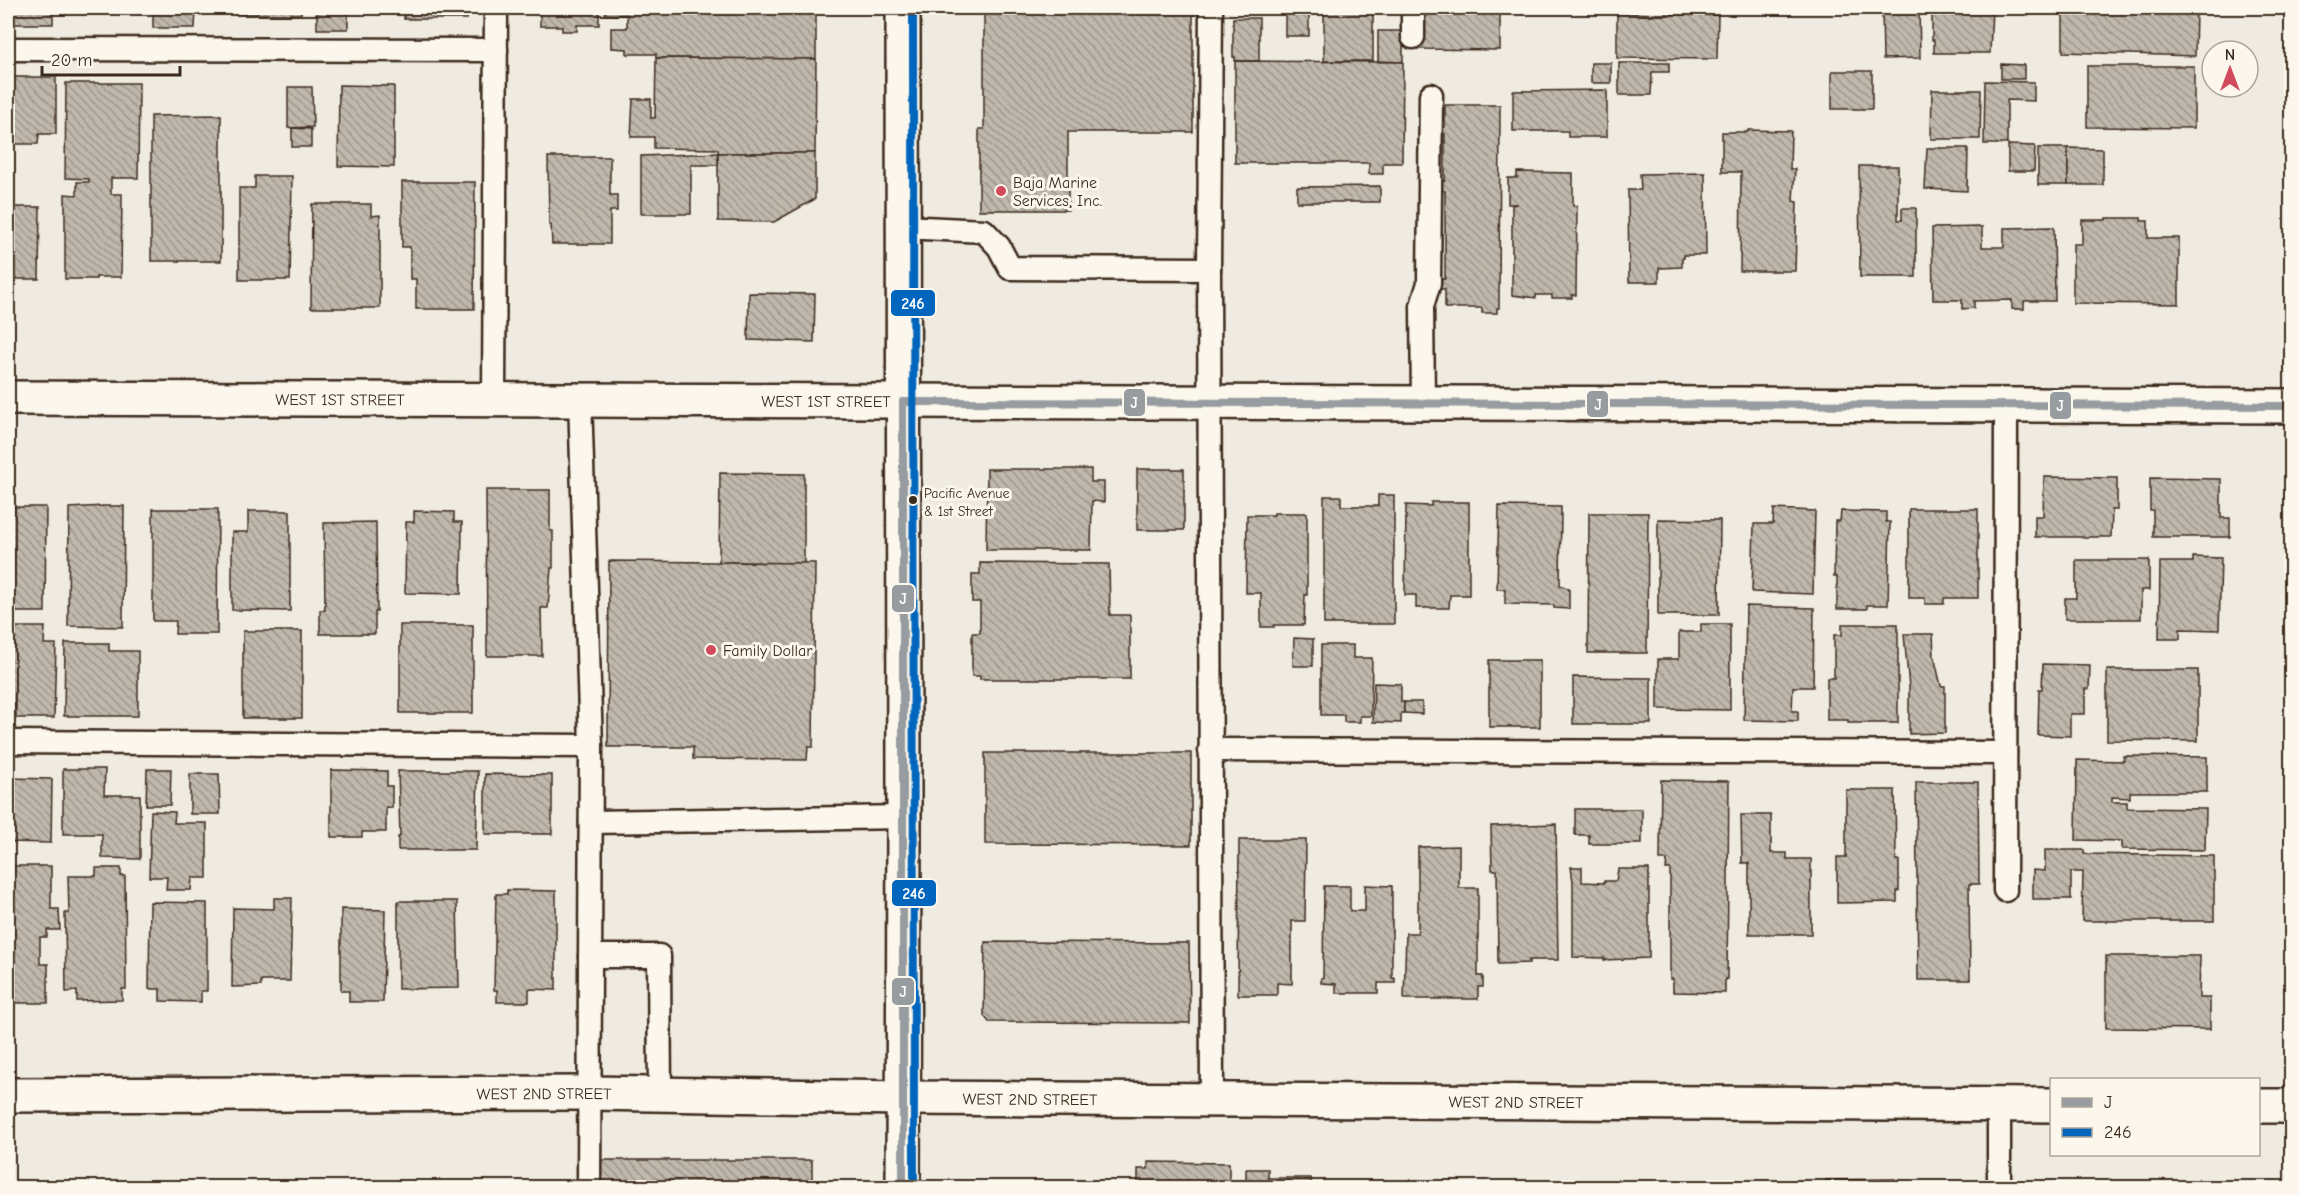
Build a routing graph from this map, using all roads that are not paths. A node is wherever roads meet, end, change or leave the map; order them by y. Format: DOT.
graph roads {
  1 [pos="496,8"];
  2 [pos="903,8"];
  3 [pos="1211,8"];
  4 [pos="1413,8"];
  5 [pos="1413,38"];
  6 [pos="8,49"];
  7 [pos="496,50"];
  8 [pos="1431,95"];
  9 [pos="903,228"];
  10 [pos="1209,269"];
  11 [pos="8,398"];
  12 [pos="494,399"];
  13 [pos="580,399"];
  14 [pos="903,402"];
  15 [pos="1211,402"];
  16 [pos="1423,402"];
  17 [pos="2006,404"];
  18 [pos="2292,406"];
  19 [pos="8,742"];
  20 [pos="591,746"];
  21 [pos="1210,750"];
  22 [pos="2005,753"];
  23 [pos="904,817"];
  24 [pos="591,822"];
  25 [pos="2005,890"];
  26 [pos="590,956"];
  27 [pos="590,1093"];
  28 [pos="8,1095"];
  29 [pos="660,1095"];
  30 [pos="903,1098"];
  31 [pos="1212,1100"];
  32 [pos="1999,1105"];
  33 [pos="2050,1105"];
  34 [pos="2260,1106"];
  35 [pos="2292,1106"];
  36 [pos="589,1188"];
  37 [pos="903,1188"];
  38 [pos="1999,1188"];
  1 -- 7 [label="lane"];
  2 -- 9 [label="street"];
  3 -- 10 [label="lane"];
  4 -- 5 [label="lane"];
  6 -- 7 [label="lane"];
  7 -- 12 [label="lane"];
  8 -- 16 [label="lane"];
  9 -- 10 [label="lane"];
  9 -- 14 [label="street"];
  10 -- 15 [label="lane"];
  11 -- 12 [label="street, WEST 1ST STREET"];
  12 -- 13 [label="street, WEST 1ST STREET"];
  13 -- 14 [label="street, WEST 1ST STREET"];
  13 -- 20 [label="lane"];
  14 -- 15 [label="street, WEST 1ST STREET"];
  14 -- 23 [label="street"];
  15 -- 16 [label="street, WEST 1ST STREET"];
  15 -- 21 [label="lane"];
  16 -- 17 [label="street, WEST 1ST STREET"];
  17 -- 18 [label="street, WEST 1ST STREET"];
  17 -- 22 [label="lane"];
  19 -- 20 [label="lane"];
  20 -- 24 [label="lane"];
  21 -- 22 [label="lane"];
  21 -- 31 [label="lane"];
  22 -- 25 [label="lane"];
  23 -- 24 [label="lane"];
  23 -- 30 [label="street"];
  24 -- 26 [label="lane"];
  26 -- 27 [label="lane"];
  26 -- 29 [label="lane"];
  27 -- 28 [label="street, WEST 2ND STREET"];
  27 -- 29 [label="street, WEST 2ND STREET"];
  27 -- 36 [label="lane"];
  29 -- 30 [label="street, WEST 2ND STREET"];
  30 -- 31 [label="street, WEST 2ND STREET"];
  30 -- 37 [label="street"];
  31 -- 32 [label="street, WEST 2ND STREET"];
  32 -- 33 [label="street, WEST 2ND STREET"];
  32 -- 38 [label="lane"];
  34 -- 35 [label="street"];
}
